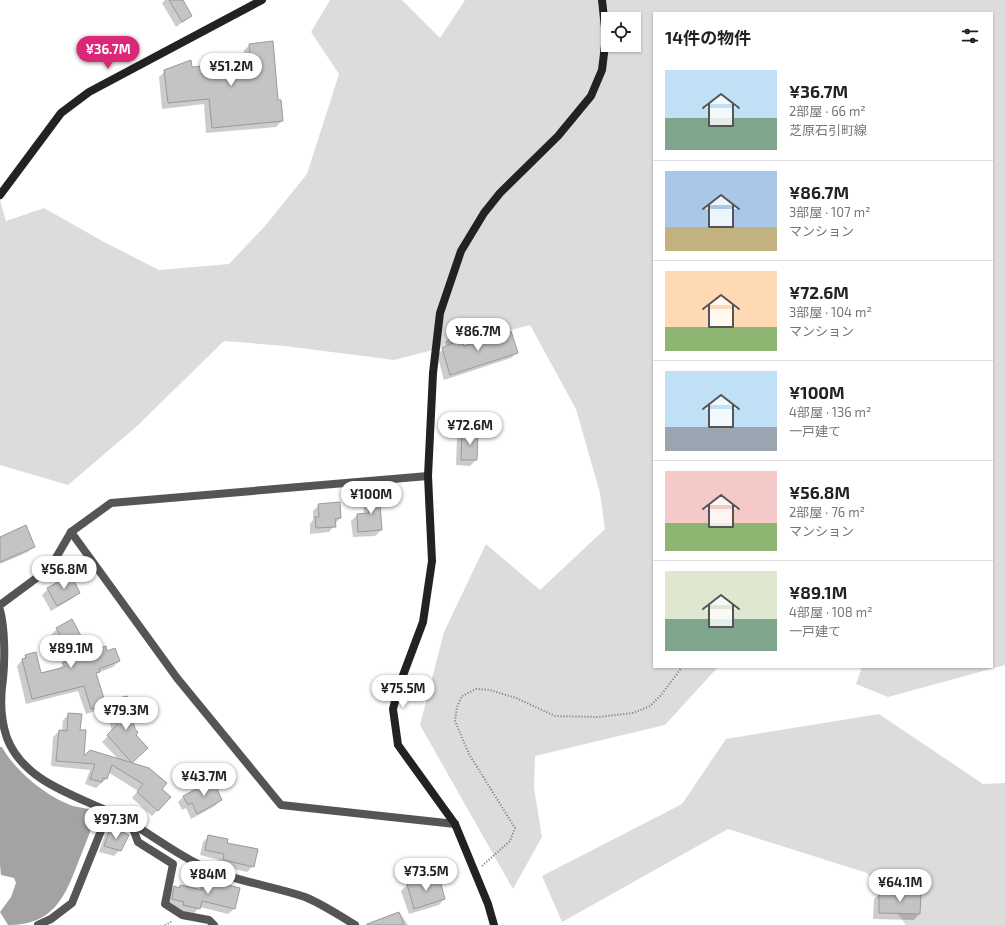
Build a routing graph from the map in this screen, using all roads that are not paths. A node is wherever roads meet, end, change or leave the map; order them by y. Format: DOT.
graph roads {
  1 [pos="262,0"];
  2 [pos="602,0"];
  3 [pos="0,195"];
  4 [pos="428,476"];
  5 [pos="72,532"];
  6 [pos="0,605"];
  7 [pos="0,610"];
  8 [pos="108,811"];
  9 [pos="131,823"];
  10 [pos="455,824"];
  11 [pos="38,925"];
  12 [pos="214,925"];
  13 [pos="355,925"];
  14 [pos="494,925"];
  1 -- 3 [label="street"];
  2 -- 4 [label="street"];
  4 -- 5 [label="street"];
  4 -- 10 [label="street"];
  5 -- 6 [label="street"];
  5 -- 10 [label="street"];
  7 -- 8 [label="street"];
  8 -- 9 [label="street"];
  8 -- 11 [label="street"];
  9 -- 12 [label="street"];
  9 -- 13 [label="street"];
  10 -- 14 [label="street"];
}
